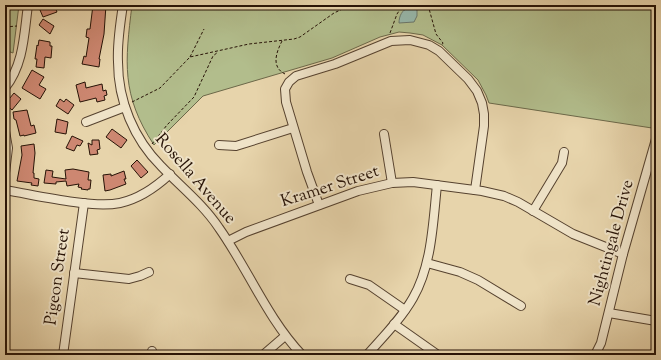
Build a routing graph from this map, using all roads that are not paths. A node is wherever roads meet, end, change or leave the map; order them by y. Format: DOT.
graph roads {
  1 [pos="28,5"];
  2 [pos="123,5"];
  3 [pos="5,88"];
  4 [pos="125,107"];
  5 [pos="86,122"];
  6 [pos="293,128"];
  7 [pos="5,131"];
  8 [pos="384,134"];
  9 [pos="656,139"];
  10 [pos="219,146"];
  11 [pos="564,152"];
  12 [pos="167,172"];
  13 [pos="5,173"];
  14 [pos="392,183"];
  15 [pos="438,185"];
  16 [pos="5,190"];
  17 [pos="475,190"];
  18 [pos="5,195"];
  19 [pos="33,196"];
  20 [pos="84,203"];
  21 [pos="319,205"];
  22 [pos="533,211"];
  23 [pos="228,241"];
  24 [pos="624,251"];
  25 [pos="427,263"];
  26 [pos="74,272"];
  27 [pos="149,272"];
  28 [pos="350,279"];
  29 [pos="521,306"];
  30 [pos="405,310"];
  31 [pos="609,313"];
  32 [pos="656,321"];
  33 [pos="394,324"];
  34 [pos="286,336"];
  35 [pos="63,355"];
  36 [pos="263,355"];
  37 [pos="302,355"];
  38 [pos="367,355"];
  39 [pos="438,355"];
  40 [pos="595,355"];
  1 -- 3 [label="street"];
  2 -- 4 [label="street, Rosella Avenue"];
  4 -- 5 [label="street"];
  4 -- 12 [label="street, Rosella Avenue"];
  6 -- 10 [label="street"];
  6 -- 17 [label="street"];
  6 -- 21 [label="street"];
  7 -- 13 [label="street"];
  8 -- 14 [label="street"];
  9 -- 24 [label="street, Nightingale Drive"];
  11 -- 22 [label="street"];
  12 -- 20 [label="street"];
  12 -- 23 [label="street, Rosella Avenue"];
  14 -- 15 [label="street, Kramer Street"];
  14 -- 21 [label="street, Kramer Street"];
  15 -- 17 [label="street, Kramer Street"];
  15 -- 25 [label="street"];
  16 -- 19 [label="street"];
  17 -- 22 [label="street, Kramer Street"];
  18 -- 19 [label="street"];
  19 -- 20 [label="street"];
  20 -- 26 [label="street, Pigeon Street"];
  21 -- 23 [label="street, Kramer Street"];
  22 -- 24 [label="street, Kramer Street"];
  23 -- 34 [label="street, Rosella Avenue"];
  24 -- 31 [label="street, Nightingale Drive"];
  25 -- 29 [label="street"];
  25 -- 30 [label="street"];
  26 -- 27 [label="street"];
  26 -- 35 [label="street, Pigeon Street"];
  28 -- 30 [label="street"];
  30 -- 33 [label="street"];
  31 -- 32 [label="street"];
  31 -- 40 [label="street, Nightingale Drive"];
  33 -- 38 [label="street"];
  33 -- 39 [label="street"];
  34 -- 36 [label="street"];
  34 -- 37 [label="street, Rosella Avenue"];
}
